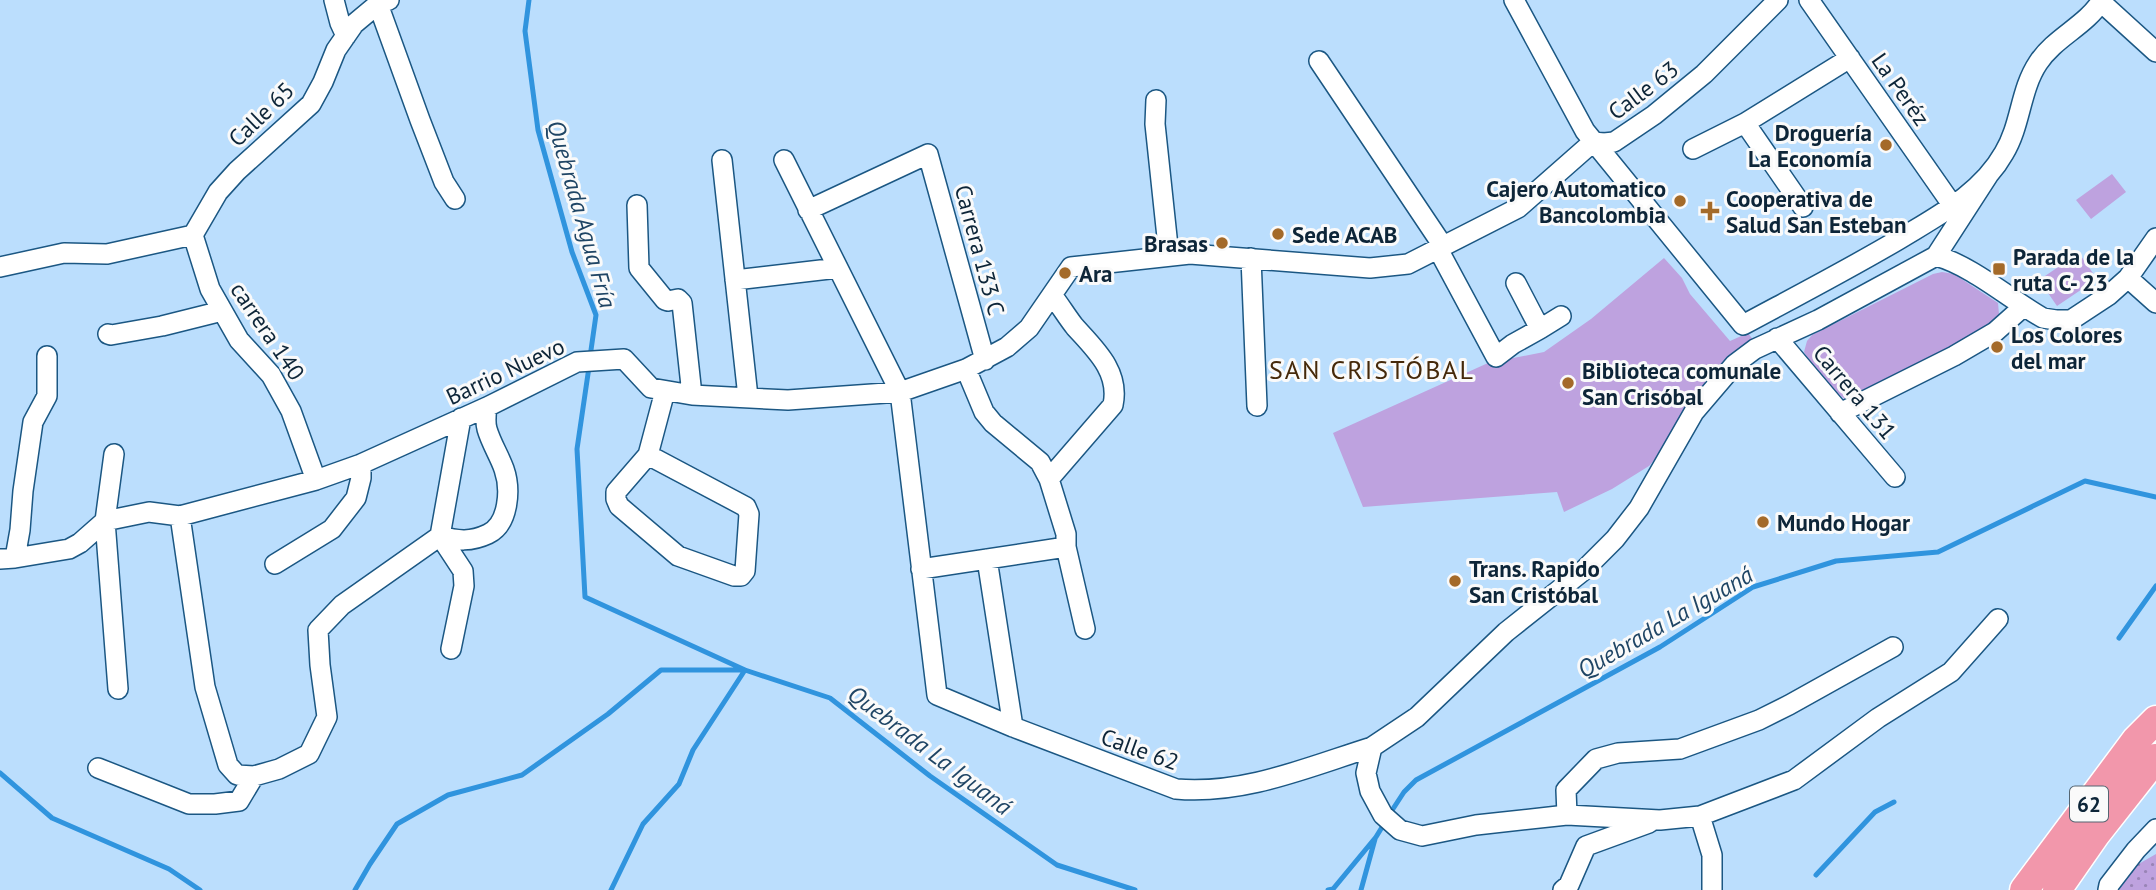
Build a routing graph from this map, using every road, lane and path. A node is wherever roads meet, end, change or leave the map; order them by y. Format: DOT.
graph roads {
  1 [pos="334,0"];
  2 [pos="1514,0"];
  3 [pos="1778,0"];
  4 [pos="1809,0"];
  5 [pos="2102,1"];
  6 [pos="383,2"];
  7 [pos="346,36"];
  8 [pos="2156,52"];
  9 [pos="1850,58"];
  10 [pos="1319,61"];
  11 [pos="1156,100"];
  12 [pos="1745,123"];
  13 [pos="1592,142"];
  14 [pos="1693,149"];
  15 [pos="722,160"];
  16 [pos="784,160"];
  17 [pos="1989,174"];
  18 [pos="455,199"];
  19 [pos="638,205"];
  20 [pos="1953,206"];
  21 [pos="1804,207"];
  22 [pos="808,210"];
  23 [pos="193,235"];
  24 [pos="2156,238"];
  25 [pos="1438,249"];
  26 [pos="1169,256"];
  27 [pos="1936,257"];
  28 [pos="1251,258"];
  29 [pos="1854,266"];
  30 [pos="0,267"];
  31 [pos="1071,267"];
  32 [pos="838,268"];
  33 [pos="2128,278"];
  34 [pos="736,281"];
  35 [pos="1516,284"];
  36 [pos="1868,293"];
  37 [pos="1052,295"];
  38 [pos="2156,303"];
  39 [pos="2023,307"];
  40 [pos="222,311"];
  41 [pos="1561,316"];
  42 [pos="1539,328"];
  43 [pos="108,334"];
  44 [pos="1777,338"];
  45 [pos="47,356"];
  46 [pos="985,360"];
  47 [pos="966,369"];
  48 [pos="665,391"];
  49 [pos="900,393"];
  50 [pos="692,395"];
  51 [pos="748,397"];
  52 [pos="1258,406"];
  53 [pos="486,407"];
  54 [pos="1840,413"];
  55 [pos="461,418"];
  56 [pos="114,454"];
  57 [pos="648,455"];
  58 [pos="360,464"];
  59 [pos="1895,477"];
  60 [pos="316,480"];
  61 [pos="1049,480"];
  62 [pos="180,516"];
  63 [pos="105,521"];
  64 [pos="440,537"];
  65 [pos="1066,547"];
  66 [pos="7,559"];
  67 [pos="987,559"];
  68 [pos="275,564"];
  69 [pos="921,569"];
  70 [pos="1998,619"];
  71 [pos="1085,629"];
  72 [pos="1893,646"];
  73 [pos="451,649"];
  74 [pos="118,690"];
  75 [pos="2156,720"];
  76 [pos="1013,727"];
  77 [pos="1372,747"];
  78 [pos="2156,758"];
  79 [pos="98,768"];
  80 [pos="254,776"];
  81 [pos="1567,815"];
  82 [pos="1700,816"];
  83 [pos="1660,820"];
  84 [pos="2156,829"];
  85 [pos="1569,882"];
  86 [pos="1712,890"];
  87 [pos="2024,890"];
  88 [pos="2057,890"];
  89 [pos="2108,890"];
  1 -- 7 [label="street"];
  2 -- 13 [label="street"];
  3 -- 13 [label="street, Calle 63"];
  4 -- 9 [label="street, La Peréz"];
  5 -- 8 [label="street"];
  5 -- 17 [label="street"];
  6 -- 7 [label="street, Calle 65"];
  6 -- 18 [label="street"];
  7 -- 23 [label="street, Calle 65"];
  9 -- 12 [label="street"];
  9 -- 20 [label="street, La Peréz"];
  10 -- 25 [label="street"];
  11 -- 26 [label="street"];
  12 -- 14 [label="street"];
  12 -- 21 [label="street"];
  13 -- 25 [label="street, Calle 63"];
  13 -- 29 [label="street"];
  15 -- 34 [label="street"];
  16 -- 22 [label="street"];
  17 -- 20 [label="street"];
  17 -- 27 [label="street"];
  19 -- 50 [label="street"];
  20 -- 29 [label="street"];
  22 -- 32 [label="street"];
  22 -- 46 [label="street, Carrera 133 C"];
  23 -- 30 [label="street"];
  23 -- 40 [label="street, carrera 140"];
  24 -- 33 [label="street"];
  25 -- 28 [label="street, Calle 63"];
  25 -- 42 [label="street"];
  26 -- 28 [label="street, Calle 63"];
  26 -- 31 [label="street, Calle 63"];
  27 -- 36 [label="street, Calle 62"];
  27 -- 39 [label="street"];
  28 -- 52 [label="street"];
  29 -- 36 [label="street"];
  31 -- 37 [label="street, Barrio Nuevo"];
  32 -- 34 [label="street"];
  32 -- 49 [label="street"];
  33 -- 38 [label="street"];
  33 -- 39 [label="street"];
  34 -- 51 [label="street"];
  35 -- 42 [label="street"];
  36 -- 44 [label="street, Calle 62"];
  37 -- 46 [label="street, Barrio Nuevo"];
  37 -- 61 [label="street"];
  39 -- 54 [label="street"];
  40 -- 43 [label="street"];
  40 -- 60 [label="street, carrera 140"];
  41 -- 42 [label="street"];
  44 -- 54 [label="street, Carrera 131"];
  44 -- 77 [label="street, Calle 62"];
  45 -- 66 [label="street"];
  46 -- 47 [label="street, Barrio Nuevo"];
  47 -- 49 [label="street, Barrio Nuevo"];
  47 -- 61 [label="street"];
  48 -- 50 [label="street, Barrio Nuevo"];
  48 -- 53 [label="street, Barrio Nuevo"];
  48 -- 57 [label="street"];
  49 -- 51 [label="street, Barrio Nuevo"];
  49 -- 69 [label="street"];
  50 -- 51 [label="street, Barrio Nuevo"];
  53 -- 55 [label="street, Barrio Nuevo"];
  53 -- 64 [label="street"];
  54 -- 59 [label="street, Carrera 131"];
  55 -- 58 [label="street, Barrio Nuevo"];
  55 -- 64 [label="street"];
  56 -- 63 [label="street"];
  57 -- 57 [label="street"];
  58 -- 60 [label="street, Barrio Nuevo"];
  58 -- 68 [label="street"];
  60 -- 62 [label="street, Barrio Nuevo"];
  61 -- 65 [label="street"];
  62 -- 63 [label="street, Barrio Nuevo"];
  62 -- 80 [label="street"];
  63 -- 66 [label="street, Barrio Nuevo"];
  63 -- 74 [label="street"];
  64 -- 73 [label="street"];
  64 -- 80 [label="street"];
  65 -- 67 [label="street"];
  65 -- 71 [label="street"];
  67 -- 69 [label="street"];
  67 -- 76 [label="street"];
  69 -- 76 [label="street, Calle 62"];
  70 -- 82 [label="street"];
  72 -- 81 [label="street"];
  75 -- 87 [label="highway, 62"];
  76 -- 77 [label="street, Calle 62"];
  77 -- 81 [label="street"];
  78 -- 88 [label="highway, 62"];
  79 -- 80 [label="street"];
  81 -- 83 [label="street"];
  82 -- 83 [label="street"];
  82 -- 86 [label="street"];
  83 -- 85 [label="street"];
  84 -- 89 [label="street"];
}
